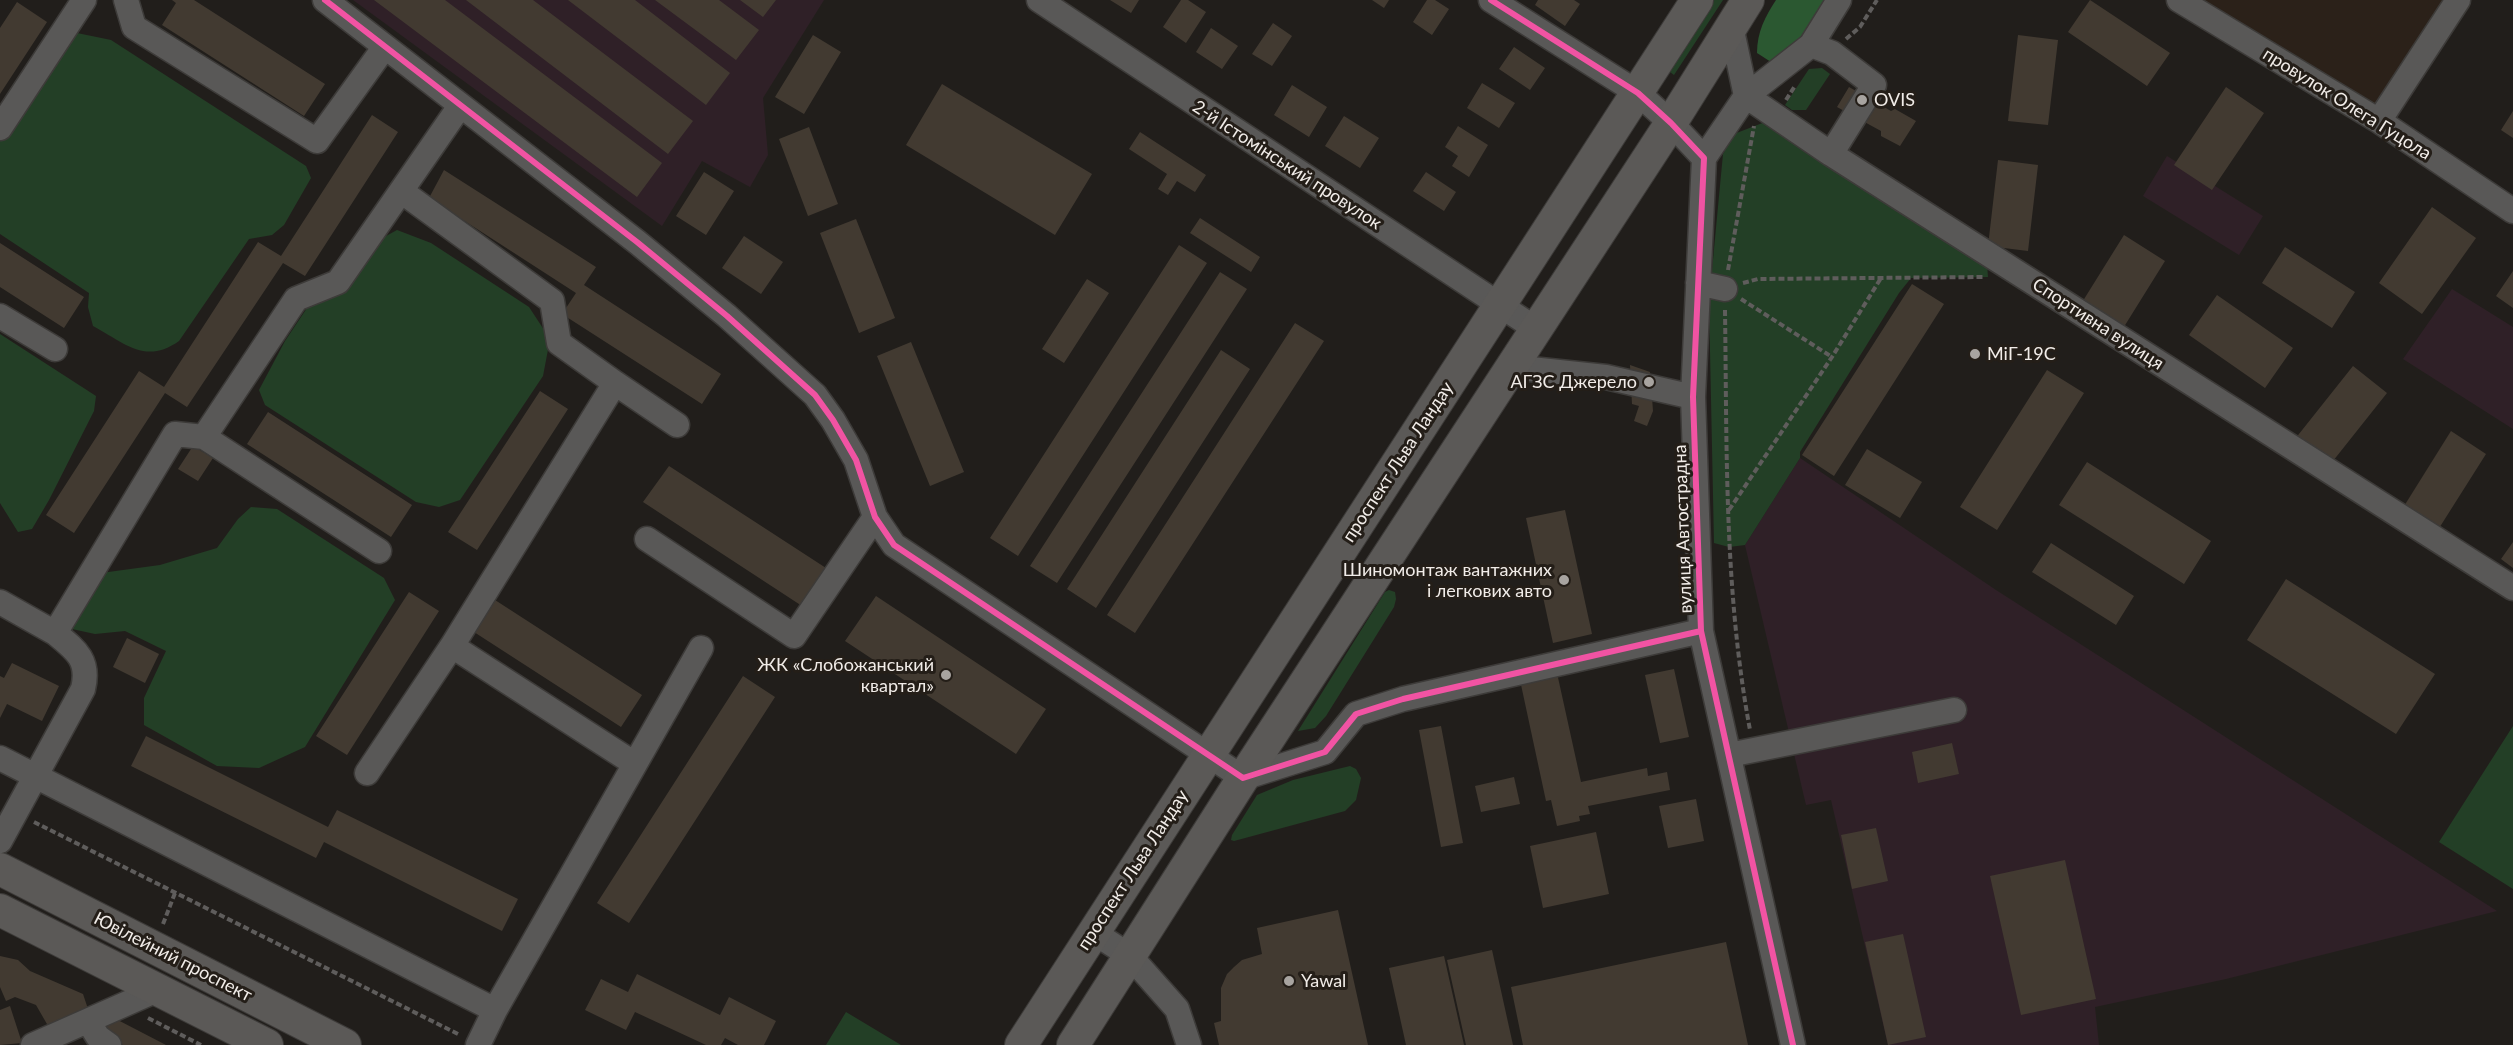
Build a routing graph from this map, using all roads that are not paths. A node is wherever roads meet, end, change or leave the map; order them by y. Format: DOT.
graph roads {
  1 [pos="84,0"];
  2 [pos="126,0"];
  3 [pos="325,0"];
  4 [pos="1039,0"];
  5 [pos="1491,0"];
  6 [pos="1697,0"];
  7 [pos="1839,0"];
  8 [pos="2180,0"];
  9 [pos="2458,0"];
  10 [pos="1739,13"];
  11 [pos="1811,45"];
  12 [pos="384,48"];
  13 [pos="1638,93"];
  14 [pos="1746,96"];
  15 [pos="460,106"];
  16 [pos="2379,121"];
  17 [pos="1671,123"];
  18 [pos="0,128"];
  19 [pos="1832,154"];
  20 [pos="1704,158"];
  21 [pos="401,192"];
  22 [pos="2513,212"];
  23 [pos="1698,283"];
  24 [pos="1725,289"];
  25 [pos="1500,305"];
  26 [pos="0,316"];
  27 [pos="1536,329"];
  28 [pos="55,349"];
  29 [pos="1512,367"];
  30 [pos="615,383"];
  31 [pos="1693,397"];
  32 [pos="677,425"];
  33 [pos="204,437"];
  34 [pos="875,517"];
  35 [pos="647,539"];
  36 [pos="379,551"];
  37 [pos="2513,588"];
  38 [pos="0,602"];
  39 [pos="1701,631"];
  40 [pos="55,633"];
  41 [pos="452,646"];
  42 [pos="700,648"];
  43 [pos="1954,710"];
  44 [pos="1729,755"];
  45 [pos="1207,756"];
  46 [pos="0,758"];
  47 [pos="635,764"];
  48 [pos="367,773"];
  49 [pos="35,777"];
  50 [pos="1243,778"];
  51 [pos="0,841"];
  52 [pos="0,869"];
  53 [pos="0,910"];
  54 [pos="1093,932"];
  55 [pos="1130,956"];
  56 [pos="157,990"];
  57 [pos="495,1010"];
  58 [pos="88,1021"];
  59 [pos="33,1045"];
  60 [pos="109,1045"];
  61 [pos="267,1045"];
  62 [pos="345,1045"];
  63 [pos="478,1045"];
  64 [pos="1021,1045"];
  65 [pos="1072,1045"];
  66 [pos="1189,1045"];
  67 [pos="1792,1045"];
  1 -- 18 [label="street"];
  2 -- 12 [label="street"];
  3 -- 12 [label="street"];
  4 -- 25 [label="street, 2-й Істомінський провулок"];
  5 -- 13 [label="street"];
  6 -- 13 [label="main road, проспект Льва Ландау"];
  7 -- 11 [label="street"];
  8 -- 16 [label="street, провулок Олега Гуцола"];
  9 -- 16 [label="street"];
  10 -- 14 [label="street"];
  10 -- 17 [label="main road"];
  11 -- 14 [label="street"];
  11 -- 19 [label="street"];
  12 -- 15 [label="street"];
  13 -- 17 [label="street"];
  13 -- 25 [label="main road, проспект Льва Ландау"];
  14 -- 19 [label="street, Спортивна вулиця"];
  14 -- 20 [label="street"];
  15 -- 21 [label="street"];
  15 -- 34 [label="street"];
  16 -- 22 [label="street, провулок Олега Гуцола"];
  17 -- 20 [label="street"];
  17 -- 27 [label="main road"];
  19 -- 37 [label="street, Спортивна вулиця"];
  20 -- 23 [label="street, вулиця Автострадна"];
  21 -- 30 [label="street"];
  21 -- 33 [label="street"];
  23 -- 24 [label="street"];
  23 -- 31 [label="street, вулиця Автострадна"];
  25 -- 27 [label="street, 2-й Істомінський провулок"];
  25 -- 45 [label="main road, проспект Льва Ландау"];
  26 -- 28 [label="street"];
  27 -- 29 [label="main road"];
  29 -- 31 [label="street"];
  29 -- 50 [label="main road"];
  30 -- 32 [label="street"];
  30 -- 41 [label="street"];
  31 -- 39 [label="street, вулиця Автострадна"];
  33 -- 36 [label="street"];
  33 -- 40 [label="street"];
  34 -- 35 [label="street"];
  34 -- 45 [label="street"];
  38 -- 40 [label="street"];
  39 -- 44 [label="street, вулиця Автострадна"];
  39 -- 50 [label="street"];
  40 -- 49 [label="street"];
  41 -- 47 [label="street"];
  41 -- 48 [label="street"];
  42 -- 47 [label="street"];
  43 -- 44 [label="street"];
  44 -- 67 [label="street, вулиця Автострадна"];
  45 -- 50 [label="street"];
  45 -- 54 [label="main road, проспект Льва Ландау"];
  46 -- 49 [label="street"];
  47 -- 57 [label="street"];
  49 -- 51 [label="street"];
  49 -- 57 [label="street"];
  50 -- 55 [label="main road"];
  52 -- 62 [label="main road, Ювілейний проспект"];
  53 -- 56 [label="main road, Ювілейний проспект"];
  54 -- 55 [label="street"];
  54 -- 64 [label="main road, проспект Льва Ландау"];
  55 -- 65 [label="main road"];
  55 -- 66 [label="street"];
  56 -- 58 [label="street"];
  56 -- 61 [label="main road, Ювілейний проспект"];
  57 -- 63 [label="street"];
  58 -- 59 [label="street"];
  58 -- 60 [label="street"];
}
